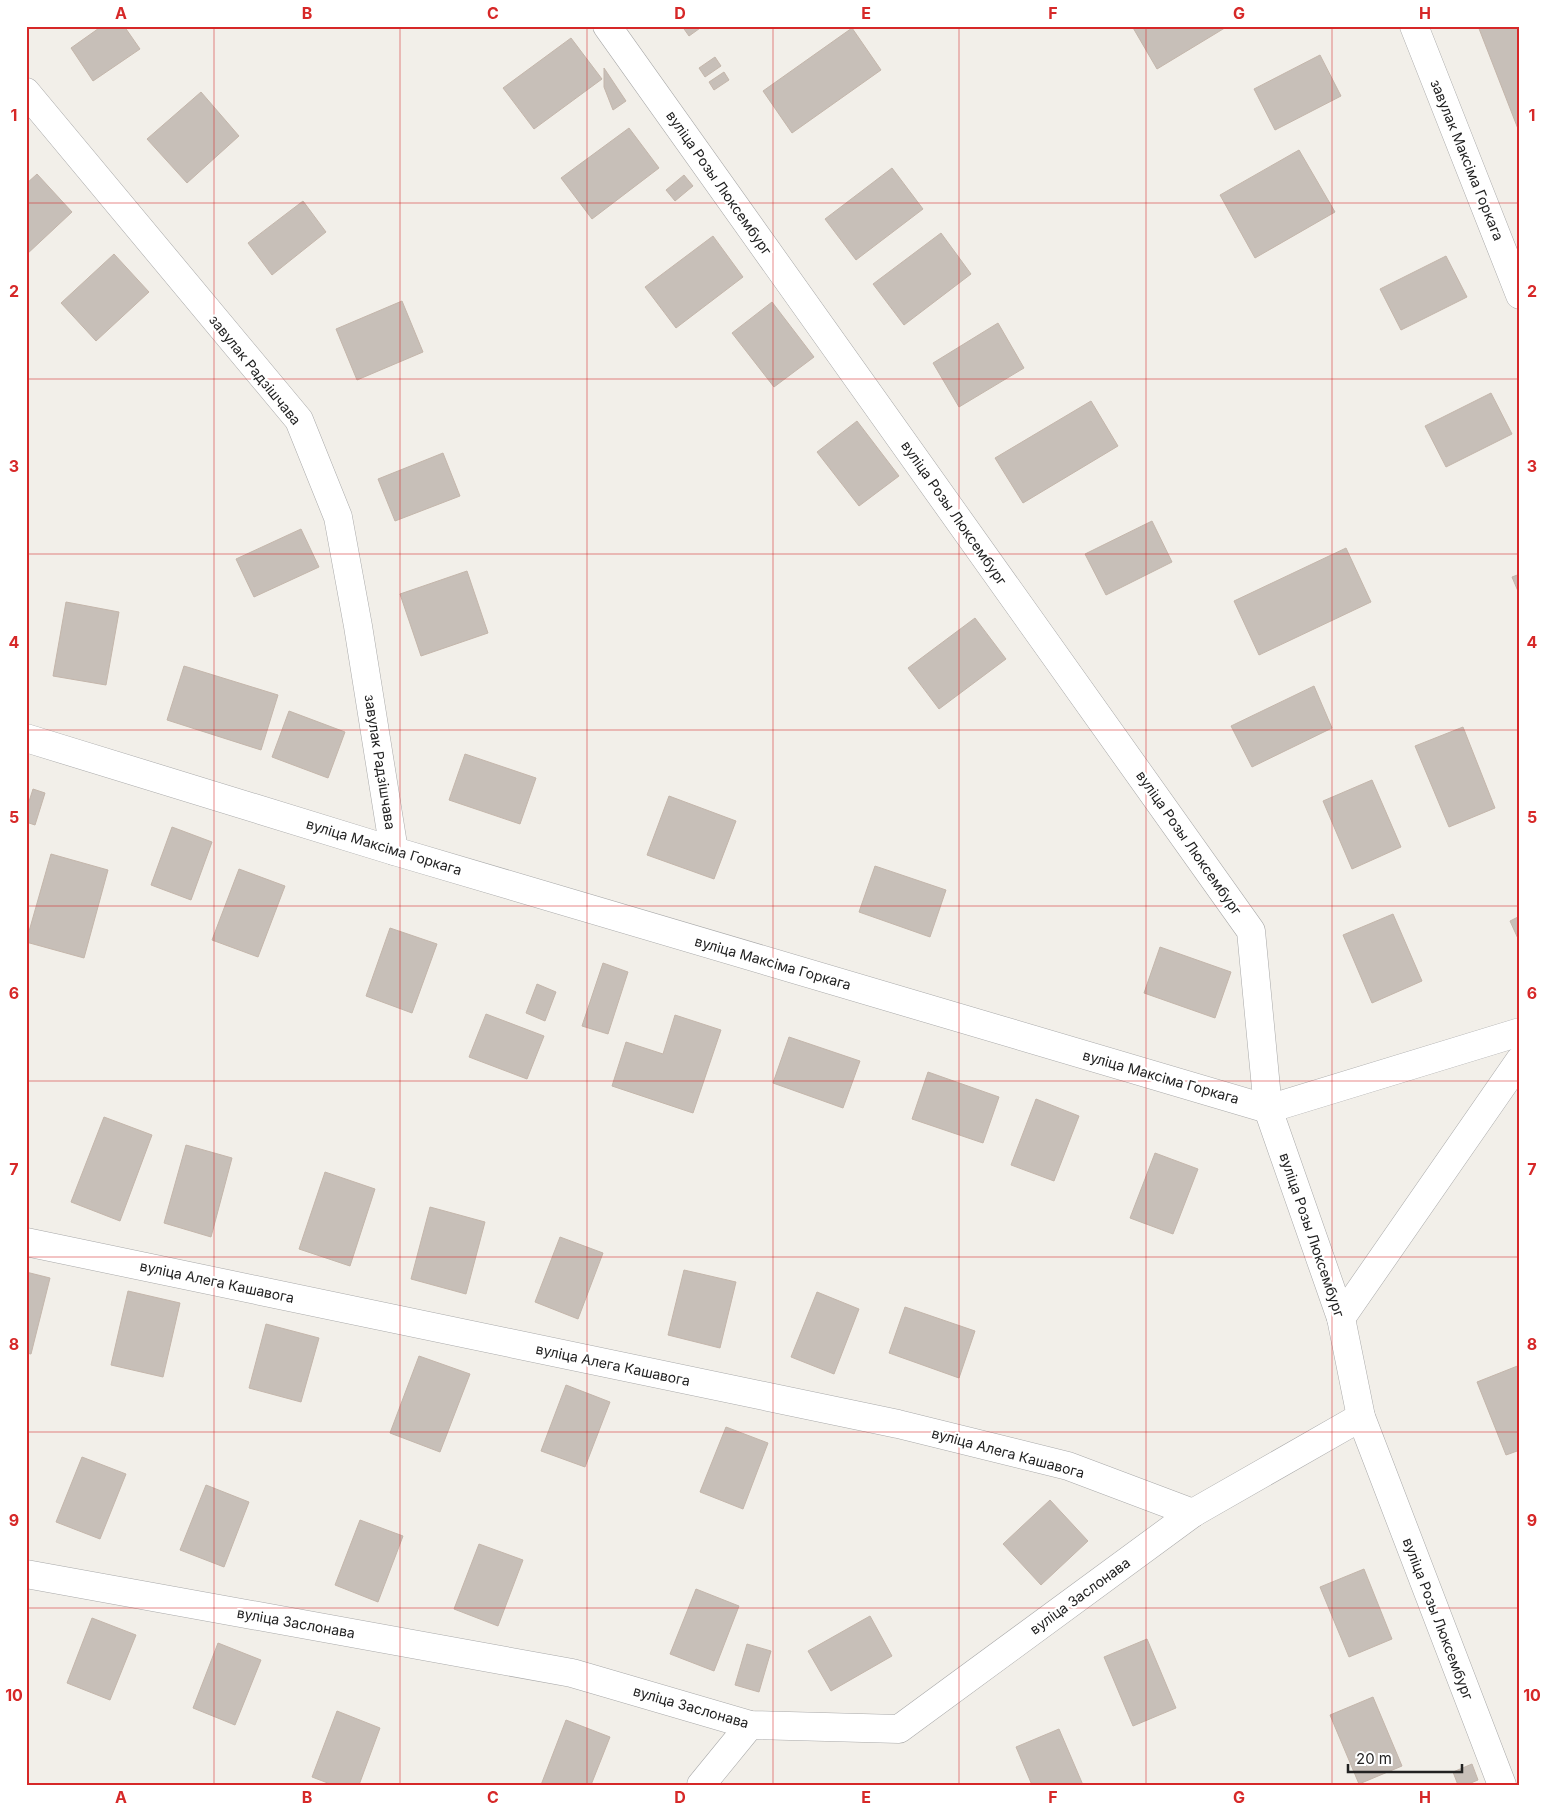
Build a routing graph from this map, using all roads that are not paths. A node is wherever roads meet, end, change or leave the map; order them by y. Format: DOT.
graph roads {
  1 [pos="607,26"];
  2 [pos="1414,26"];
  3 [pos="26,92"];
  4 [pos="1520,295"];
  5 [pos="26,738"];
  6 [pos="394,851"];
  7 [pos="1520,1032"];
  8 [pos="1520,1060"];
  9 [pos="1268,1109"];
  10 [pos="26,1242"];
  11 [pos="1341,1318"];
  12 [pos="1361,1417"];
  13 [pos="1193,1513"];
  14 [pos="26,1574"];
  15 [pos="750,1725"];
  16 [pos="701,1785"];
  17 [pos="1502,1785"];
  1 -- 9 [label="street, вуліца Розы Люксембург"];
  2 -- 4 [label="street, завулак Максіма Горкага"];
  3 -- 6 [label="street, завулак Радзішчава"];
  5 -- 6 [label="street, вуліца Максіма Горкага"];
  6 -- 9 [label="street, вуліца Максіма Горкага"];
  7 -- 9 [label="street"];
  8 -- 11 [label="street"];
  9 -- 11 [label="street, вуліца Розы Люксембург"];
  10 -- 13 [label="street, вуліца Алега Кашавога"];
  11 -- 12 [label="street, вуліца Розы Люксембург"];
  12 -- 13 [label="street, вуліца Заслонава"];
  12 -- 17 [label="street, вуліца Розы Люксембург"];
  13 -- 15 [label="street, вуліца Заслонава"];
  14 -- 15 [label="street, вуліца Заслонава"];
  15 -- 16 [label="street"];
}
